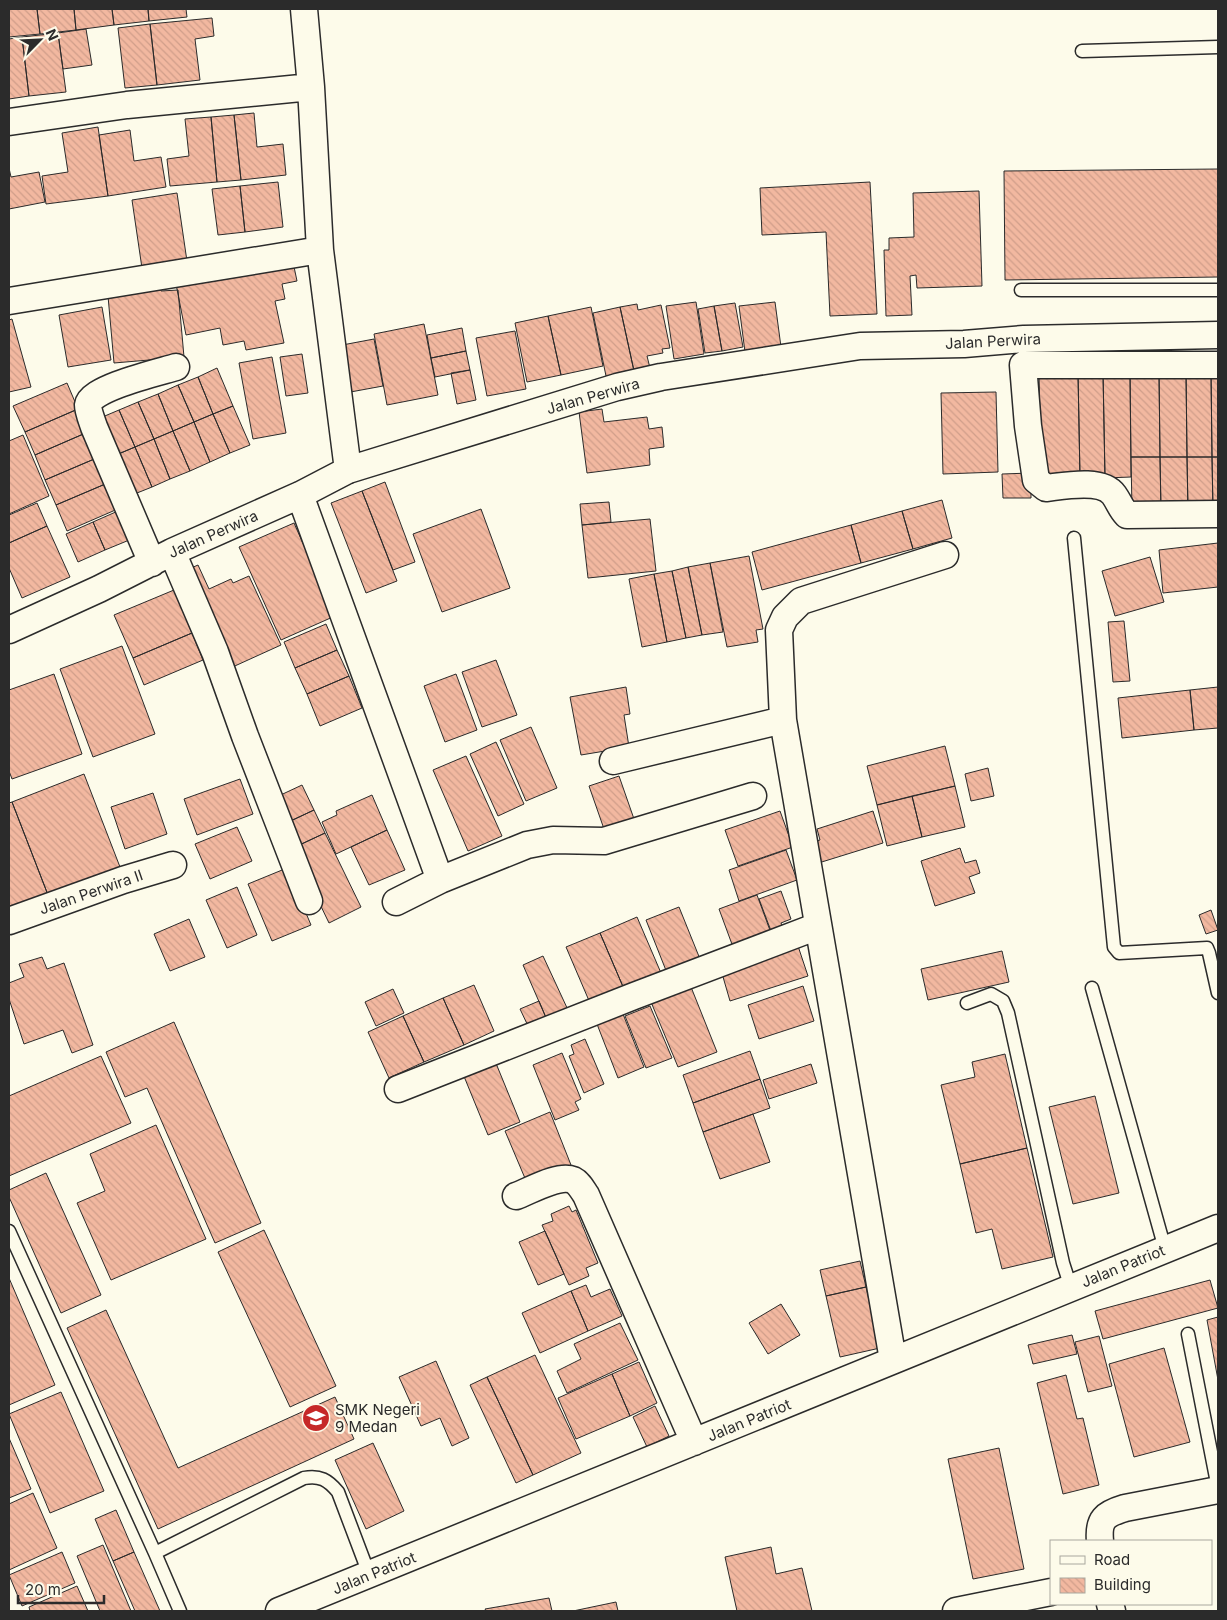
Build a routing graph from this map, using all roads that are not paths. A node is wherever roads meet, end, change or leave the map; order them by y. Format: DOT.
graph roads {
  1 [pos="304,9"];
  2 [pos="1218,47"];
  3 [pos="1082,50"];
  4 [pos="311,87"];
  5 [pos="9,122"];
  6 [pos="320,250"];
  7 [pos="1021,290"];
  8 [pos="1218,290"];
  9 [pos="9,301"];
  10 [pos="1218,335"];
  11 [pos="1024,339"];
  12 [pos="1023,364"];
  13 [pos="1218,365"];
  14 [pos="176,367"];
  15 [pos="348,470"];
  16 [pos="300,494"];
  17 [pos="1218,514"];
  18 [pos="1074,538"];
  19 [pos="945,555"];
  20 [pos="162,557"];
  21 [pos="9,630"];
  22 [pos="783,720"];
  23 [pos="613,761"];
  24 [pos="753,796"];
  25 [pos="174,865"];
  26 [pos="440,880"];
  27 [pos="309,901"];
  28 [pos="396,902"];
  29 [pos="9,921"];
  30 [pos="818,926"];
  31 [pos="1092,988"];
  32 [pos="1218,993"];
  33 [pos="967,1003"];
  34 [pos="398,1089"];
  35 [pos="516,1196"];
  36 [pos="1218,1228"];
  37 [pos="9,1231"];
  38 [pos="1165,1249"];
  39 [pos="1071,1288"];
  40 [pos="1188,1334"];
  41 [pos="893,1360"];
  42 [pos="694,1442"];
  43 [pos="1218,1489"];
  44 [pos="1100,1540"];
  45 [pos="156,1553"];
  46 [pos="369,1574"];
  47 [pos="1050,1592"];
  48 [pos="180,1611"];
  49 [pos="279,1611"];
  50 [pos="956,1611"];
  1 -- 4 [label="street"];
  2 -- 3 [label="lane"];
  4 -- 5 [label="street"];
  4 -- 6 [label="street"];
  6 -- 9 [label="street"];
  6 -- 15 [label="street"];
  7 -- 8 [label="lane"];
  10 -- 11 [label="street, Jalan Perwira"];
  11 -- 12 [label="street"];
  11 -- 15 [label="street, Jalan Perwira"];
  12 -- 13 [label="street"];
  12 -- 17 [label="street"];
  14 -- 20 [label="street"];
  15 -- 16 [label="street, Jalan Perwira"];
  16 -- 20 [label="street, Jalan Perwira"];
  16 -- 26 [label="street"];
  18 -- 32 [label="lane"];
  19 -- 22 [label="street"];
  20 -- 21 [label="street, Jalan Perwira"];
  20 -- 27 [label="street"];
  22 -- 23 [label="street"];
  22 -- 30 [label="street"];
  24 -- 26 [label="street"];
  25 -- 29 [label="street, Jalan Perwira II"];
  26 -- 28 [label="street"];
  30 -- 34 [label="street"];
  30 -- 41 [label="street"];
  31 -- 38 [label="lane"];
  33 -- 39 [label="lane"];
  35 -- 42 [label="street"];
  36 -- 38 [label="street, Jalan Patriot"];
  37 -- 45 [label="lane"];
  38 -- 39 [label="street, Jalan Patriot"];
  39 -- 41 [label="street, Jalan Patriot"];
  40 -- 43 [label="lane"];
  41 -- 42 [label="street, Jalan Patriot"];
  42 -- 46 [label="street, Jalan Patriot"];
  43 -- 44 [label="street"];
  45 -- 46 [label="lane"];
  45 -- 48 [label="lane"];
  46 -- 49 [label="street, Jalan Patriot"];
  47 -- 50 [label="street"];
}
